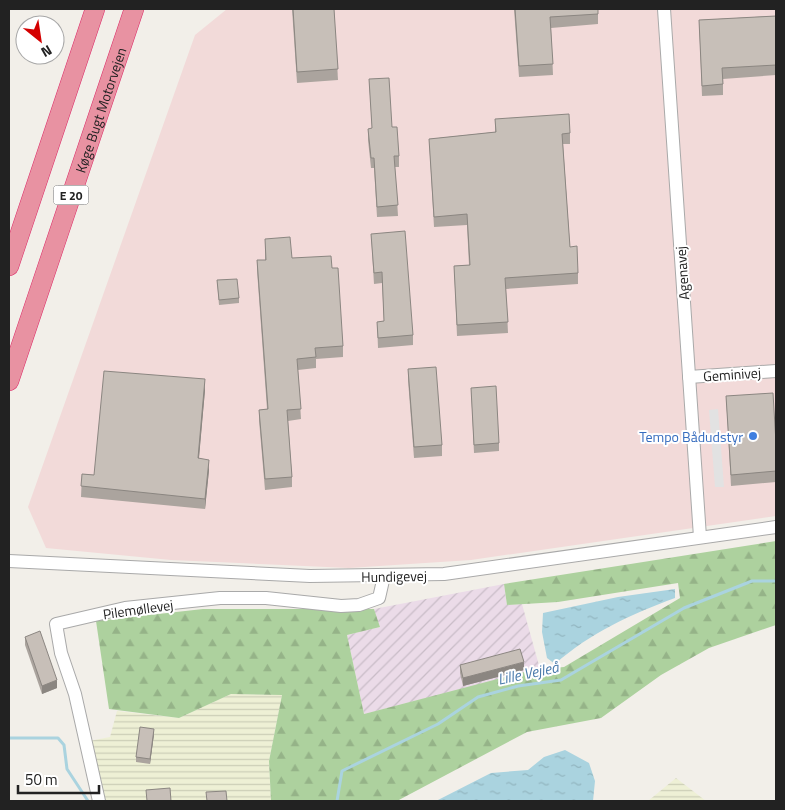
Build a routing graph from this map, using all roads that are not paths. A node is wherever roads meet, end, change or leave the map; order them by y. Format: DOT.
graph roads {
  1 [pos="95,9"];
  2 [pos="134,9"];
  3 [pos="664,9"];
  4 [pos="9,266"];
  5 [pos="776,371"];
  6 [pos="689,377"];
  7 [pos="9,381"];
  8 [pos="776,527"];
  9 [pos="700,537"];
  10 [pos="9,561"];
  11 [pos="384,576"];
  12 [pos="99,801"];
  1 -- 4 [label="highway, E 20"];
  2 -- 7 [label="highway, Køge Bugt Motorvejen / E 20"];
  3 -- 6 [label="street, Agenavej"];
  5 -- 6 [label="street, Geminivej"];
  6 -- 9 [label="street, Agenavej"];
  8 -- 9 [label="street, Hundigevej"];
  9 -- 11 [label="street, Hundigevej"];
  10 -- 11 [label="street, Hundigevej"];
  11 -- 12 [label="street, Pilemøllevej"];
}
